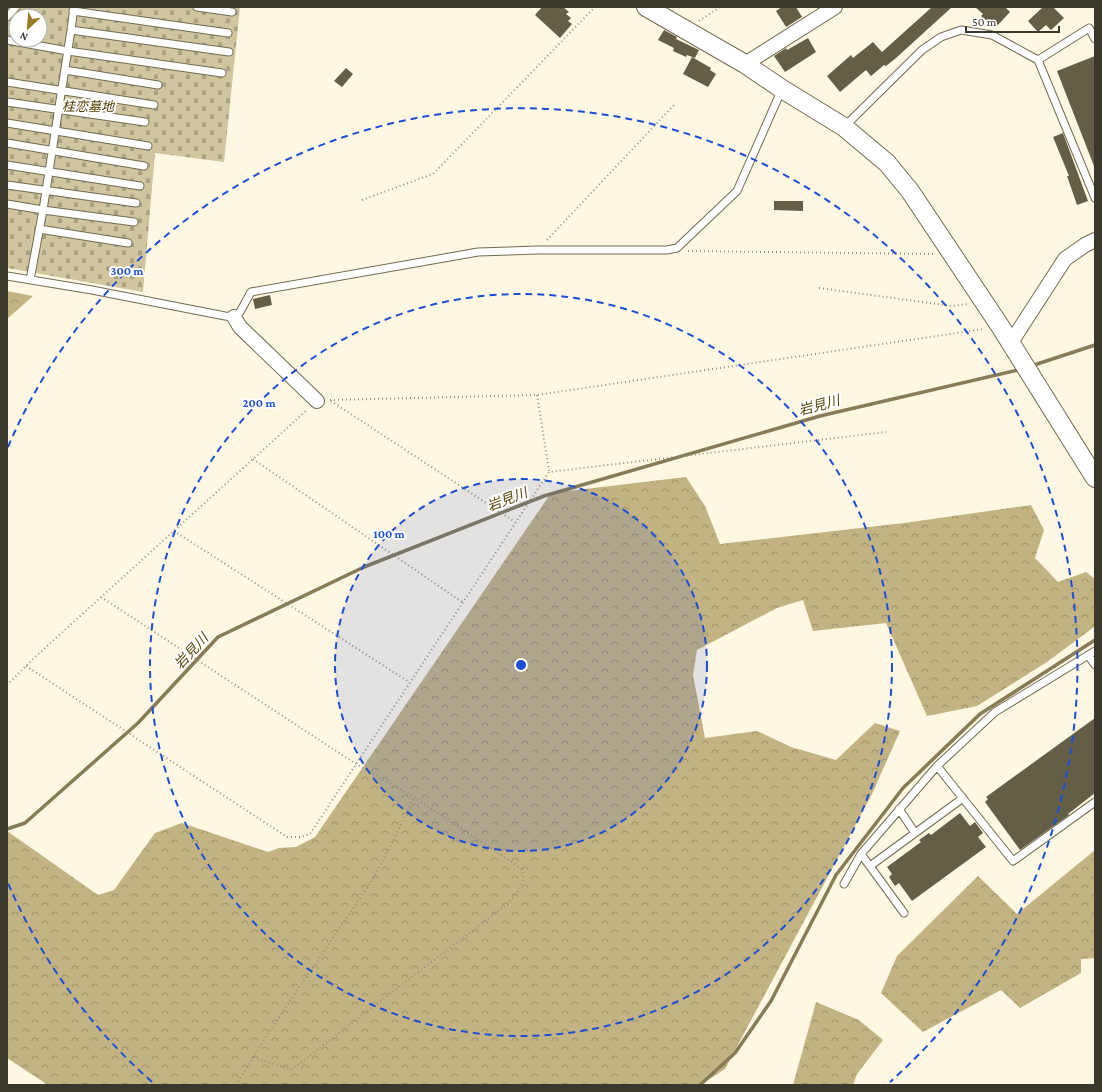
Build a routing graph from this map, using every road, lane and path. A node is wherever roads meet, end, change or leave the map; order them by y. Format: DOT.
graph roads {
  1 [pos="16,7"];
  2 [pos="197,7"];
  3 [pos="595,7"];
  4 [pos="646,7"];
  5 [pos="720,7"];
  6 [pos="835,7"];
  7 [pos="73,9"];
  8 [pos="232,12"];
  9 [pos="7,17"];
  10 [pos="71,30"];
  11 [pos="685,30"];
  12 [pos="228,33"];
  13 [pos="1095,39"];
  14 [pos="7,40"];
  15 [pos="68,51"];
  16 [pos="229,52"];
  17 [pos="1038,60"];
  18 [pos="745,64"];
  19 [pos="65,70"];
  20 [pos="222,73"];
  21 [pos="7,82"];
  22 [pos="158,85"];
  23 [pos="782,89"];
  24 [pos="61,91"];
  25 [pos="7,102"];
  26 [pos="674,104"];
  27 [pos="154,105"];
  28 [pos="58,110"];
  29 [pos="146,122"];
  30 [pos="7,123"];
  31 [pos="844,127"];
  32 [pos="56,130"];
  33 [pos="7,143"];
  34 [pos="148,146"];
  35 [pos="52,151"];
  36 [pos="7,165"];
  37 [pos="144,166"];
  38 [pos="49,171"];
  39 [pos="7,185"];
  40 [pos="140,186"];
  41 [pos="46,190"];
  42 [pos="1095,198"];
  43 [pos="362,200"];
  44 [pos="136,203"];
  45 [pos="7,204"];
  46 [pos="43,210"];
  47 [pos="134,222"];
  48 [pos="39,229"];
  49 [pos="1095,240"];
  50 [pos="128,243"];
  51 [pos="677,248"];
  52 [pos="538,250"];
  53 [pos="951,254"];
  54 [pos="7,276"];
  55 [pos="30,280"];
  56 [pos="819,288"];
  57 [pos="983,301"];
  58 [pos="234,317"];
  59 [pos="1000,326"];
  60 [pos="1010,344"];
  61 [pos="537,395"];
  62 [pos="317,400"];
  63 [pos="886,432"];
  64 [pos="253,459"];
  65 [pos="549,472"];
  66 [pos="1095,478"];
  67 [pos="515,522"];
  68 [pos="174,530"];
  69 [pos="101,597"];
  70 [pos="462,602"];
  71 [pos="1095,651"];
  72 [pos="1088,655"];
  73 [pos="1095,665"];
  74 [pos="26,666"];
  75 [pos="410,682"];
  76 [pos="7,685"];
  77 [pos="356,764"];
  78 [pos="937,766"];
  79 [pos="414,798"];
  80 [pos="963,798"];
  81 [pos="1095,802"];
  82 [pos="899,809"];
  83 [pos="915,833"];
  84 [pos="861,854"];
  85 [pos="870,866"];
  86 [pos="844,884"];
  87 [pos="904,913"];
  88 [pos="253,1057"];
  89 [pos="236,1085"];
  1 -- 9 [label="lane"];
  2 -- 8 [label="lane"];
  3 -- 43 [label="path"];
  4 -- 11 [label="street"];
  5 -- 11 [label="path"];
  6 -- 18 [label="street"];
  7 -- 10 [label="lane"];
  7 -- 12 [label="lane"];
  10 -- 15 [label="lane"];
  10 -- 16 [label="lane"];
  11 -- 18 [label="street"];
  13 -- 17 [label="lane"];
  14 -- 15 [label="lane"];
  15 -- 19 [label="lane"];
  15 -- 20 [label="lane"];
  17 -- 31 [label="lane"];
  17 -- 42 [label="lane"];
  18 -- 23 [label="street"];
  19 -- 22 [label="lane"];
  19 -- 24 [label="lane"];
  21 -- 24 [label="lane"];
  23 -- 31 [label="street"];
  23 -- 51 [label="lane"];
  24 -- 27 [label="lane"];
  24 -- 28 [label="lane"];
  25 -- 28 [label="lane"];
  26 -- 52 [label="path"];
  28 -- 29 [label="lane"];
  28 -- 32 [label="lane"];
  30 -- 32 [label="lane"];
  31 -- 53 [label="street"];
  32 -- 34 [label="lane"];
  32 -- 35 [label="lane"];
  33 -- 35 [label="lane"];
  35 -- 37 [label="lane"];
  35 -- 38 [label="lane"];
  36 -- 38 [label="lane"];
  38 -- 40 [label="lane"];
  38 -- 41 [label="lane"];
  39 -- 41 [label="lane"];
  41 -- 44 [label="lane"];
  41 -- 46 [label="lane"];
  45 -- 46 [label="lane"];
  46 -- 47 [label="lane"];
  46 -- 48 [label="lane"];
  48 -- 50 [label="lane"];
  48 -- 55 [label="lane"];
  49 -- 60 [label="street"];
  51 -- 52 [label="lane"];
  51 -- 53 [label="path"];
  52 -- 58 [label="lane"];
  53 -- 57 [label="street"];
  54 -- 55 [label="lane"];
  55 -- 58 [label="lane"];
  56 -- 57 [label="path"];
  57 -- 59 [label="street"];
  58 -- 62 [label="street"];
  59 -- 60 [label="street"];
  59 -- 61 [label="path"];
  60 -- 66 [label="street"];
  61 -- 65 [label="path"];
  61 -- 67 [label="path"];
  62 -- 64 [label="path"];
  63 -- 65 [label="path"];
  64 -- 68 [label="path"];
  64 -- 70 [label="path"];
  65 -- 67 [label="path"];
  67 -- 70 [label="path"];
  68 -- 69 [label="path"];
  68 -- 75 [label="path"];
  69 -- 74 [label="path"];
  69 -- 77 [label="path"];
  70 -- 75 [label="path"];
  71 -- 72 [label="lane"];
  72 -- 73 [label="lane"];
  72 -- 78 [label="lane"];
  74 -- 76 [label="path"];
  74 -- 77 [label="path"];
  75 -- 77 [label="path"];
  77 -- 79 [label="path"];
  78 -- 80 [label="lane"];
  78 -- 82 [label="lane"];
  79 -- 88 [label="path"];
  79 -- 88 [label="path"];
  80 -- 81 [label="lane"];
  80 -- 83 [label="lane"];
  82 -- 83 [label="lane"];
  82 -- 84 [label="lane"];
  83 -- 85 [label="lane"];
  84 -- 85 [label="lane"];
  84 -- 86 [label="lane"];
  85 -- 87 [label="lane"];
  88 -- 89 [label="path"];
}
